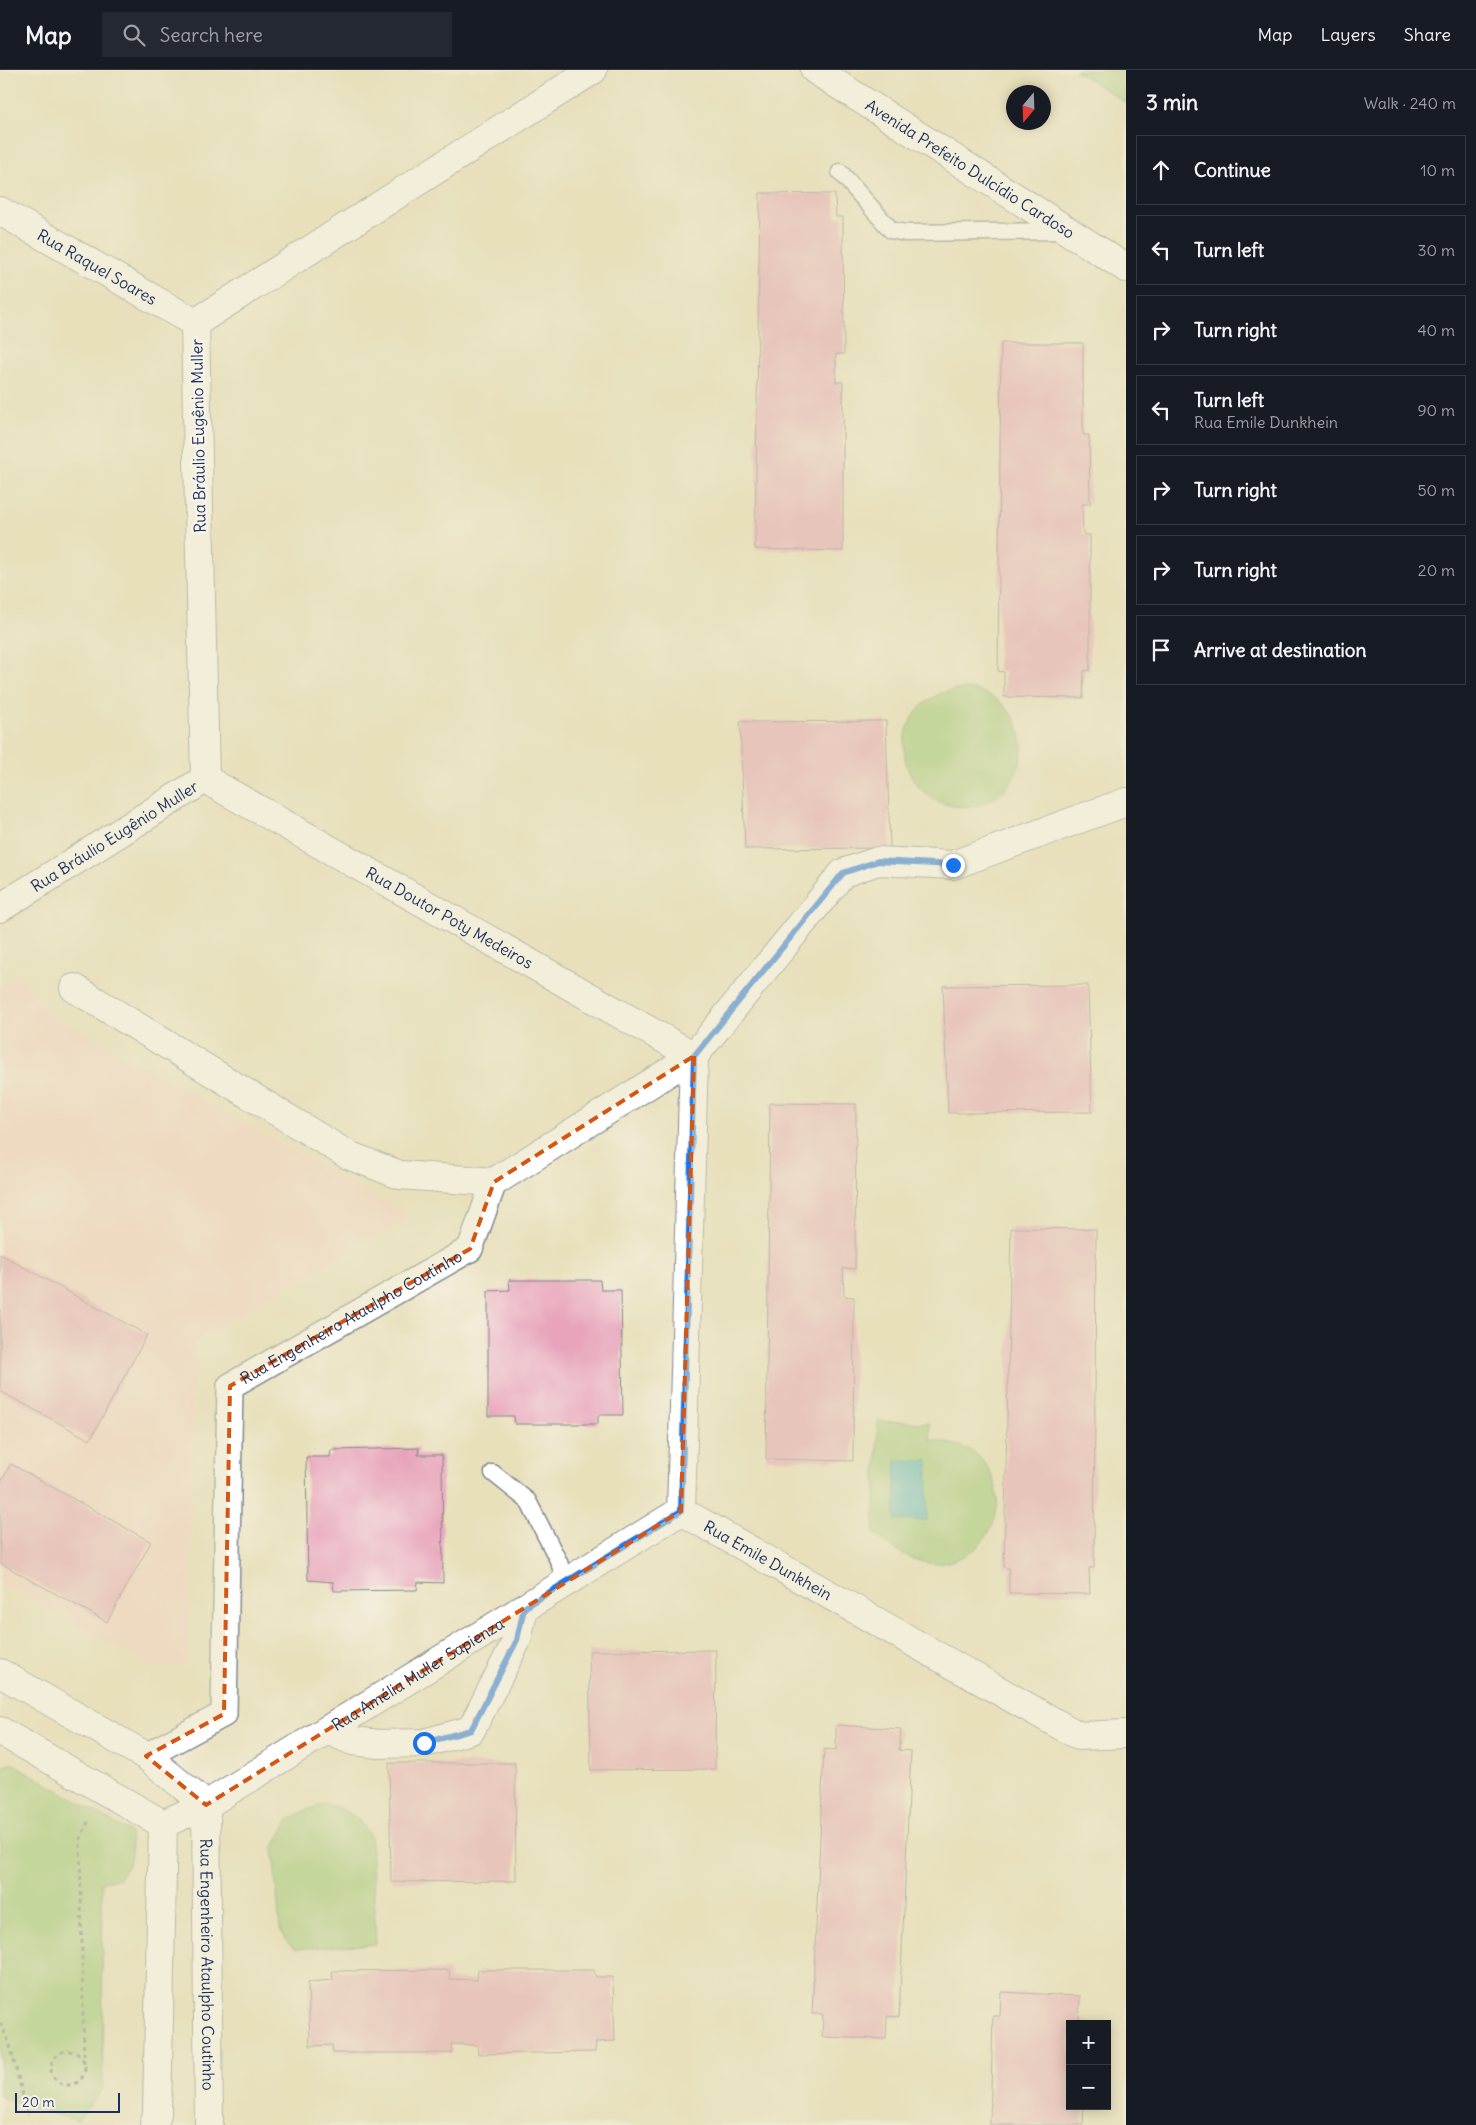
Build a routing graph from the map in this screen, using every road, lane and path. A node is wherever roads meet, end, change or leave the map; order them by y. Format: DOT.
graph roads {
  1 [pos="593,70"];
  2 [pos="815,70"];
  3 [pos="840,172"];
  4 [pos="0,211"];
  5 [pos="1066,231"];
  6 [pos="1126,268"];
  7 [pos="195,323"];
  8 [pos="205,779"];
  9 [pos="1126,802"];
  10 [pos="0,908"];
  11 [pos="74,988"];
  12 [pos="694,1056"];
  13 [pos="494,1182"];
  14 [pos="493,1473"];
  15 [pos="681,1511"];
  16 [pos="565,1582"];
  17 [pos="524,1608"];
  18 [pos="0,1673"];
  19 [pos="327,1730"];
  20 [pos="0,1731"];
  21 [pos="1126,1734"];
  22 [pos="146,1756"];
  23 [pos="206,1805"];
  24 [pos="90,1818"];
  25 [pos="162,1824"];
  26 [pos="0,2023"];
  27 [pos="84,2064"];
  28 [pos="28,2115"];
  29 [pos="154,2125"];
  30 [pos="210,2125"];
  1 -- 7 [label="street, Rua Bráulio Eugênio Muller"];
  2 -- 5 [label="street, Avenida Prefeito Dulcídio Cardoso"];
  3 -- 5 [label="lane"];
  4 -- 7 [label="street, Rua Raquel Soares"];
  5 -- 6 [label="street, Avenida Prefeito Dulcídio Cardoso"];
  7 -- 8 [label="street, Rua Bráulio Eugênio Muller"];
  8 -- 10 [label="street, Rua Bráulio Eugênio Muller"];
  8 -- 12 [label="street, Rua Doutor Poty Medeiros"];
  9 -- 12 [label="street"];
  11 -- 13 [label="street"];
  12 -- 13 [label="street"];
  12 -- 15 [label="street"];
  13 -- 22 [label="street, Rua Engenheiro Ataulpho Coutinho"];
  14 -- 16 [label="lane"];
  15 -- 16 [label="street, Rua Amélia Muller Sapienza"];
  15 -- 21 [label="street, Rua Emile Dunkhein"];
  16 -- 17 [label="street, Rua Amélia Muller Sapienza"];
  17 -- 19 [label="street, Rua Amélia Muller Sapienza"];
  17 -- 19 [label="street"];
  18 -- 22 [label="street"];
  19 -- 23 [label="street, Rua Amélia Muller Sapienza"];
  20 -- 25 [label="street"];
  22 -- 23 [label="street"];
  23 -- 25 [label="street, Rua Amélia Muller Sapienza"];
  23 -- 30 [label="street, Rua Engenheiro Ataulpho Coutinho"];
  24 -- 27 [label="path"];
  25 -- 29 [label="street"];
  26 -- 28 [label="path"];
  27 -- 27 [label="path"];
}
